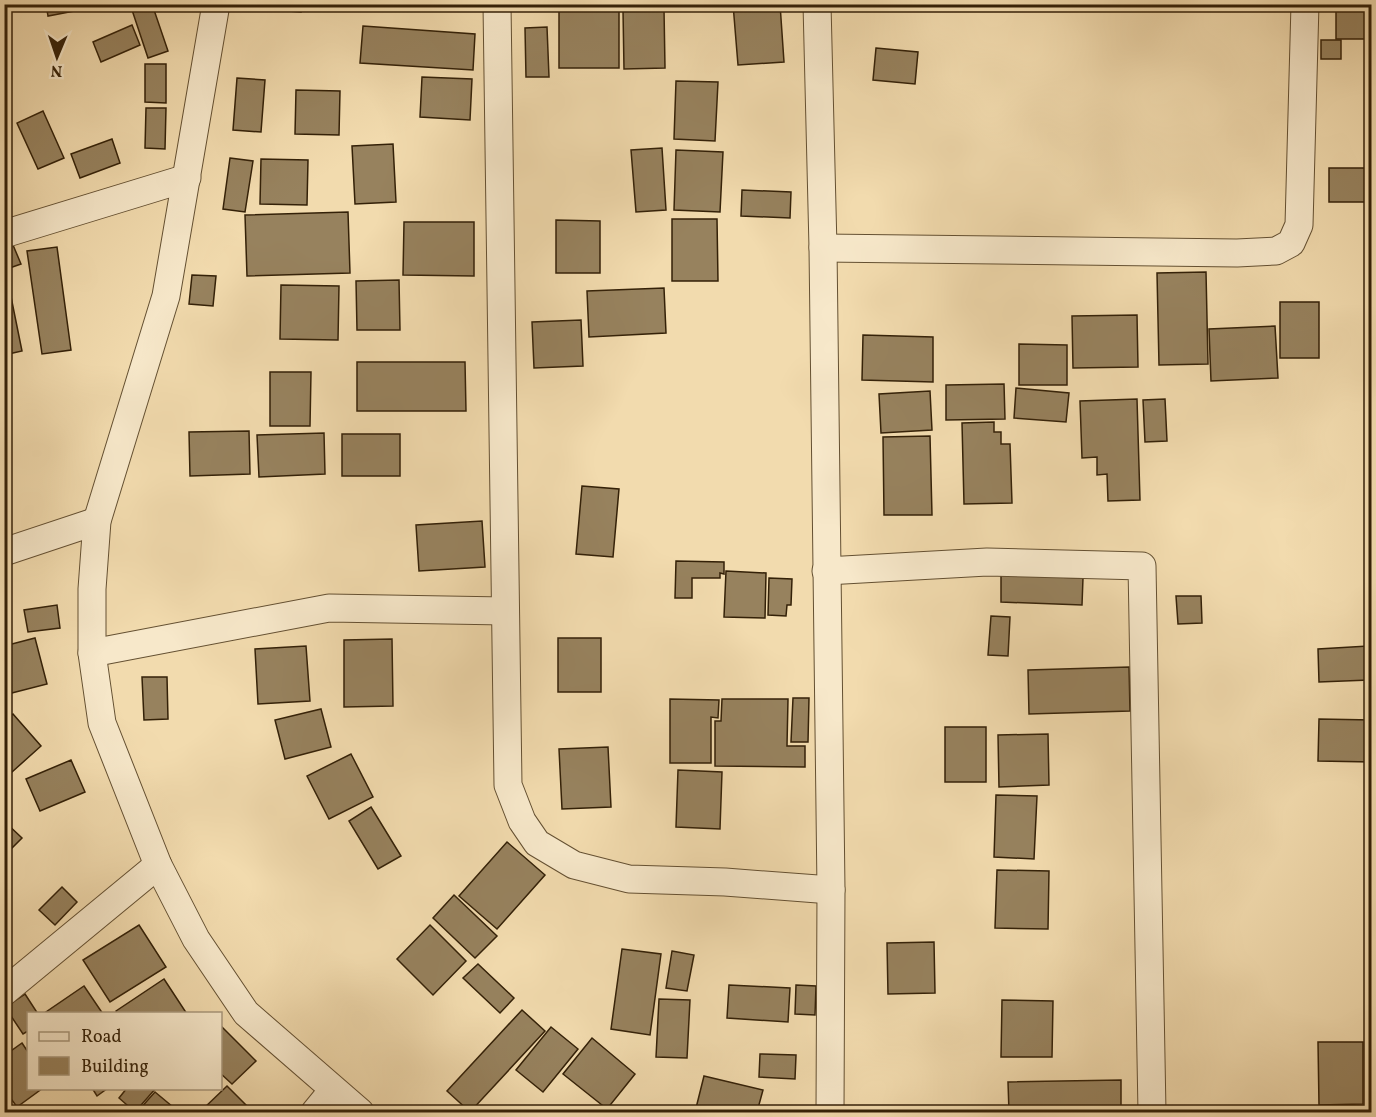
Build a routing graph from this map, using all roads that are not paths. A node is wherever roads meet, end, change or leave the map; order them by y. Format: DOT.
graph roads {
  1 [pos="216,4"];
  2 [pos="497,4"];
  3 [pos="817,4"];
  4 [pos="1305,4"];
  5 [pos="187,178"];
  6 [pos="4,234"];
  7 [pos="823,248"];
  8 [pos="97,521"];
  9 [pos="4,552"];
  10 [pos="826,571"];
  11 [pos="505,611"];
  12 [pos="92,653"];
  13 [pos="158,865"];
  14 [pos="831,890"];
  15 [pos="4,992"];
  16 [pos="333,1090"];
  17 [pos="315,1113"];
  18 [pos="360,1113"];
  19 [pos="830,1113"];
  20 [pos="1152,1113"];
  1 -- 5 [label="street"];
  2 -- 11 [label="street"];
  3 -- 7 [label="street"];
  4 -- 7 [label="street"];
  5 -- 6 [label="street"];
  5 -- 8 [label="street"];
  7 -- 10 [label="street"];
  8 -- 9 [label="street"];
  8 -- 12 [label="street"];
  10 -- 14 [label="street"];
  10 -- 20 [label="street"];
  11 -- 12 [label="street"];
  11 -- 14 [label="street"];
  12 -- 13 [label="street"];
  13 -- 15 [label="street"];
  13 -- 16 [label="street"];
  14 -- 19 [label="street"];
  16 -- 17 [label="street"];
  16 -- 18 [label="street"];
}
